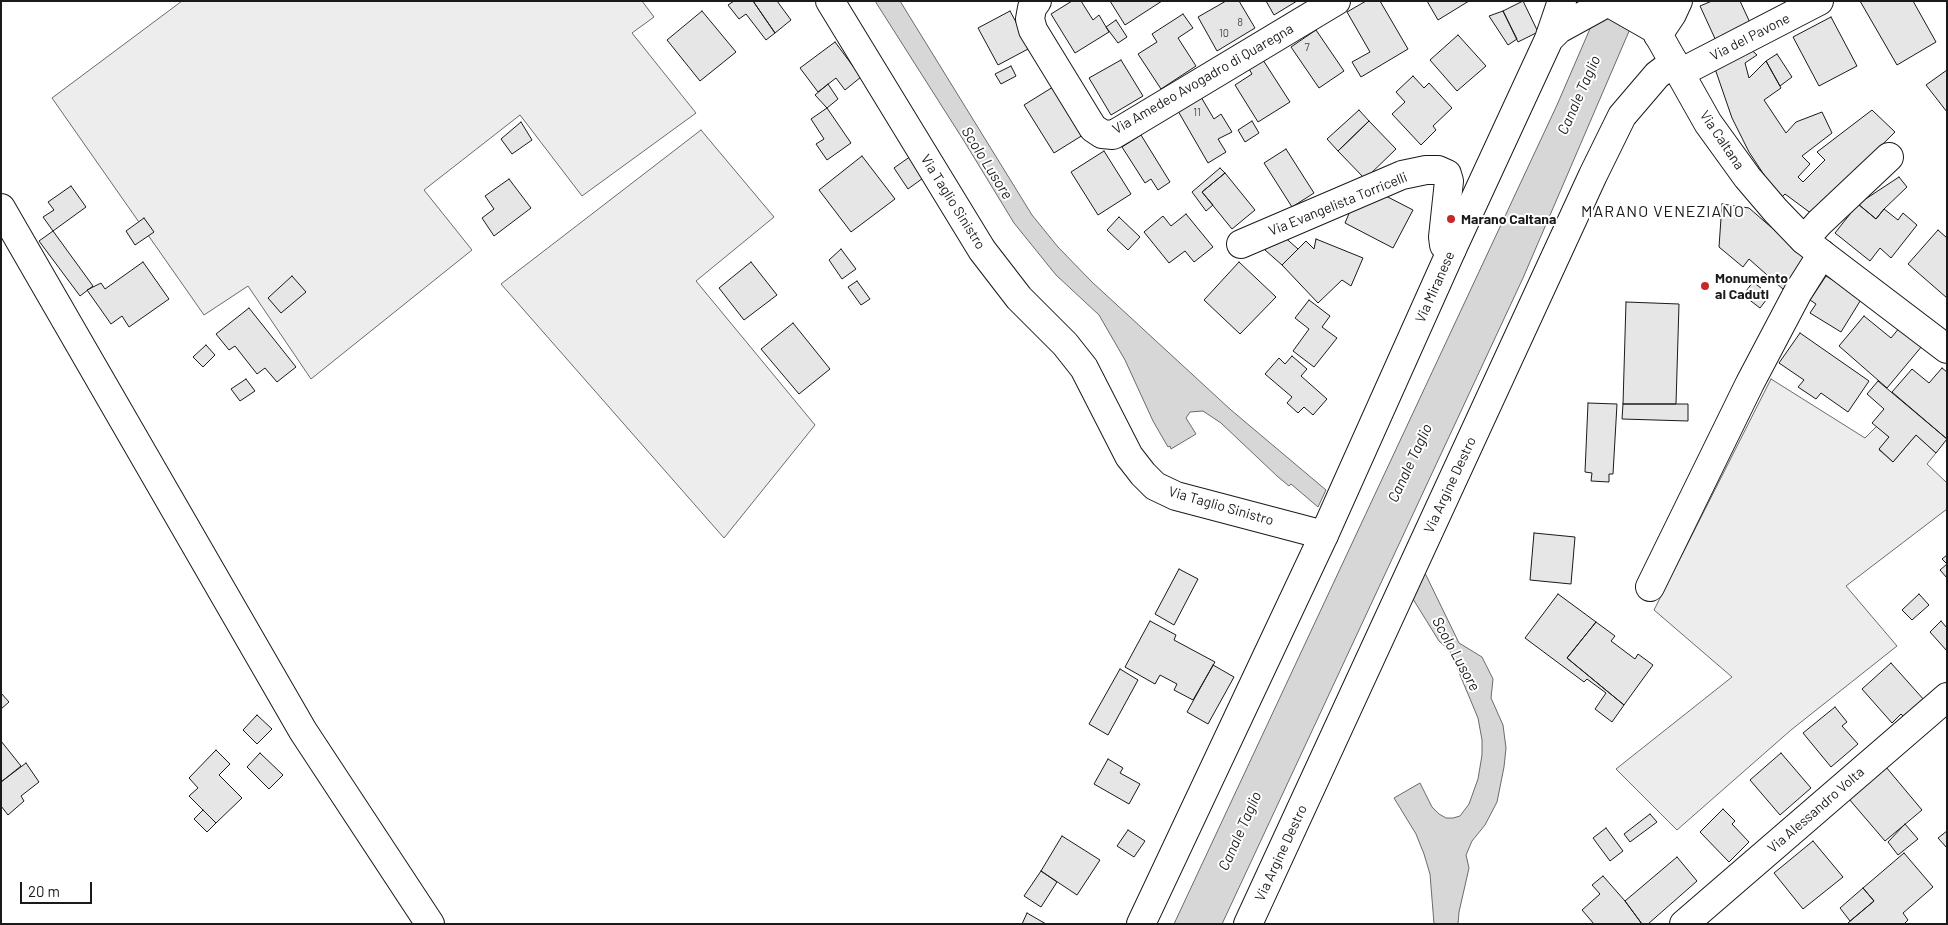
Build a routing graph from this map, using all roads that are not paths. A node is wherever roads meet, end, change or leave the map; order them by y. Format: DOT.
graph roads {
  1 [pos="830,1"];
  2 [pos="1037,1"];
  3 [pos="1336,1"];
  4 [pos="1648,1"];
  5 [pos="1678,1"];
  6 [pos="1819,1"];
  7 [pos="1592,6"];
  8 [pos="1657,32"];
  9 [pos="1677,68"];
  10 [pos="1889,157"];
  11 [pos="1,208"];
  12 [pos="1241,244"];
  13 [pos="1813,247"];
  14 [pos="1452,249"];
  15 [pos="1947,349"];
  16 [pos="1324,535"];
  17 [pos="1650,587"];
  18 [pos="1947,697"];
  19 [pos="430,924"];
  20 [pos="1141,924"];
  21 [pos="1248,924"];
  22 [pos="1684,924"];
  1 -- 16 [label="street, Via Taglio Sinistro"];
  2 -- 3 [label="street, Via Amedeo Avogadro di Quaregna"];
  4 -- 8 [label="street, Via Caltana"];
  5 -- 8 [label="street"];
  6 -- 9 [label="street, Via del Pavone"];
  7 -- 8 [label="street, Via Caltana"];
  7 -- 14 [label="street, Via Miranese"];
  8 -- 9 [label="street, Via Caltana"];
  9 -- 13 [label="street, Via Caltana"];
  9 -- 21 [label="street, Via Argine Destro"];
  10 -- 13 [label="street"];
  11 -- 19 [label="street"];
  12 -- 14 [label="street, Via Evangelista Torricelli"];
  13 -- 15 [label="street, Via Caltana"];
  13 -- 17 [label="street"];
  14 -- 16 [label="street, Via Miranese"];
  16 -- 20 [label="street"];
  18 -- 22 [label="street, Via Alessandro Volta"];
}
